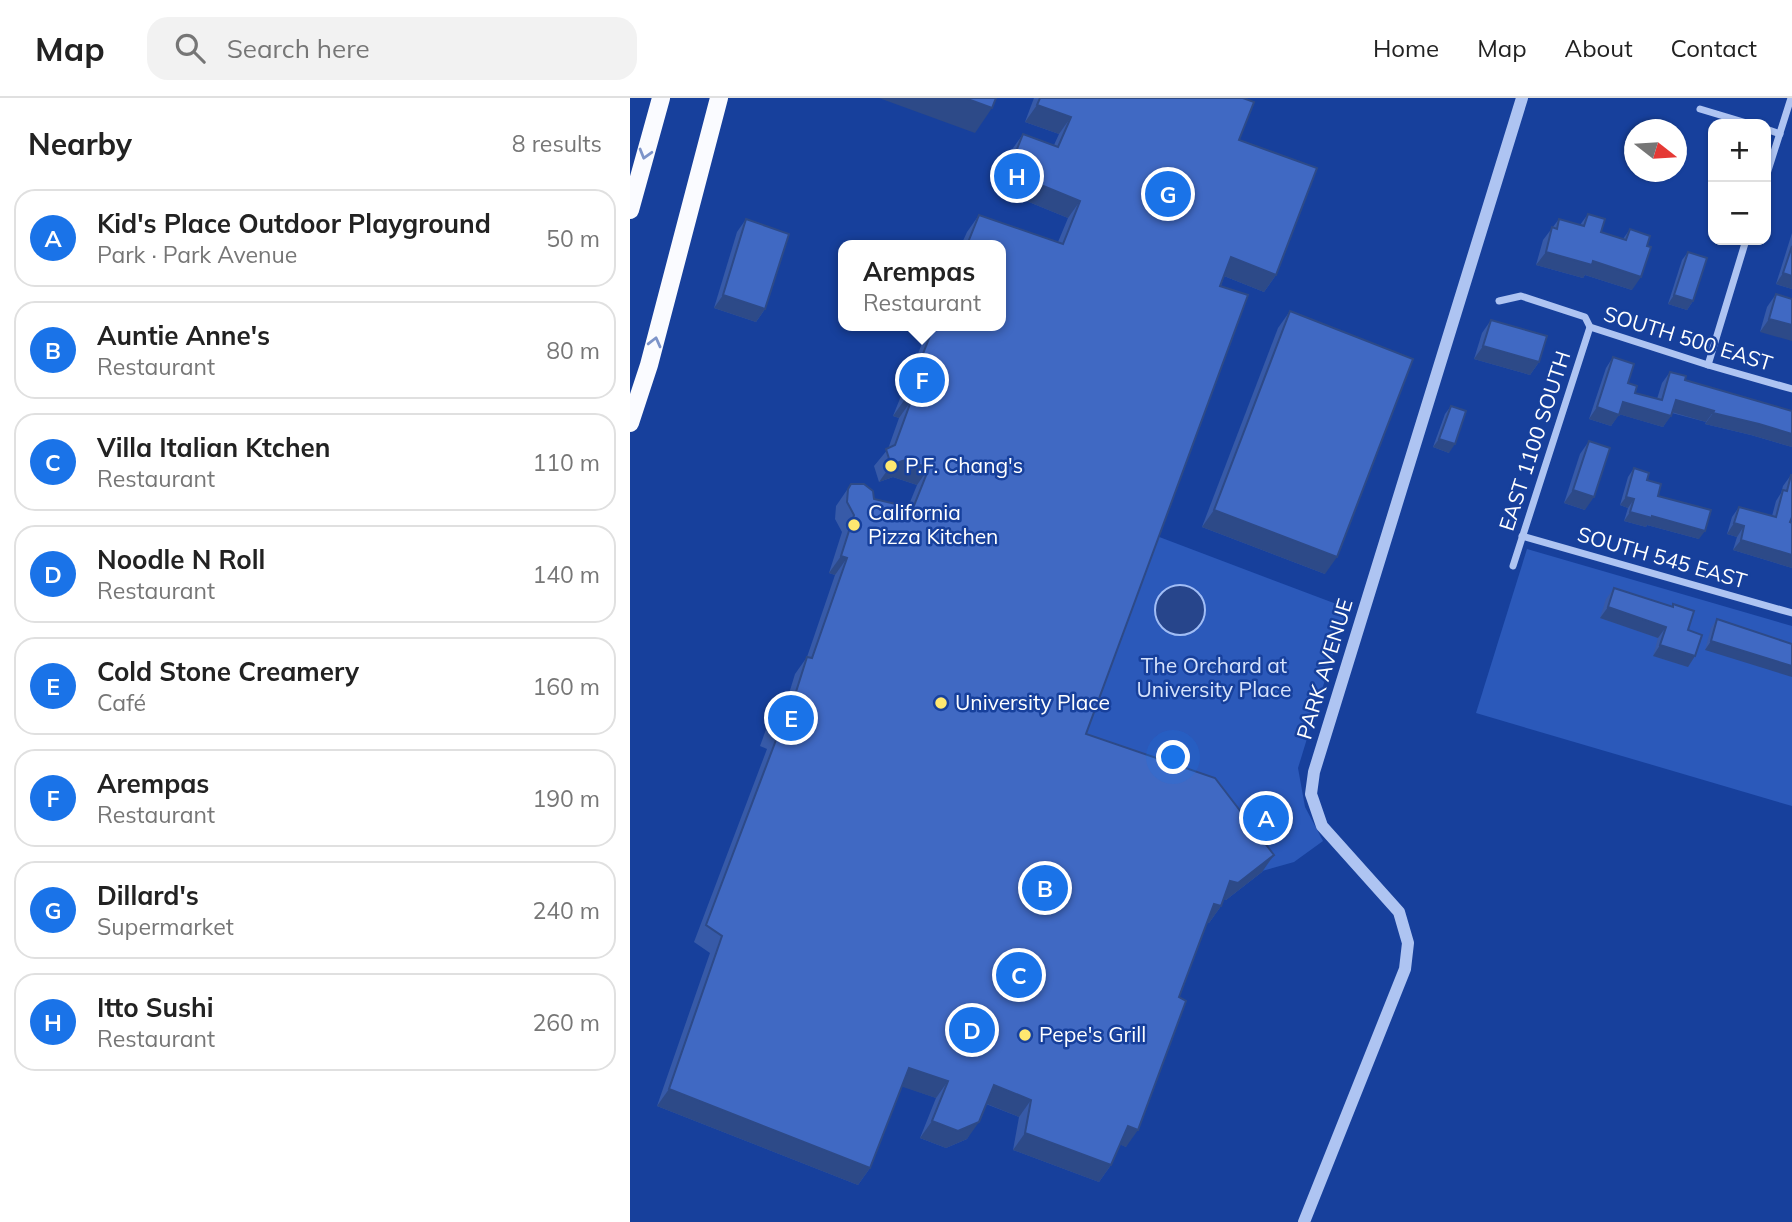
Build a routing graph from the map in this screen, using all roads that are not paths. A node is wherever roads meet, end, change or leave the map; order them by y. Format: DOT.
graph roads {
  1 [pos="661,98"];
  2 [pos="719,98"];
  3 [pos="1522,98"];
  4 [pos="1791,98"];
  5 [pos="1700,109"];
  6 [pos="1733,119"];
  7 [pos="1771,131"];
  8 [pos="1780,134"];
  9 [pos="1771,162"];
  10 [pos="630,210"];
  11 [pos="1745,245"];
  12 [pos="1499,301"];
  13 [pos="1590,327"];
  14 [pos="1709,365"];
  15 [pos="1792,389"];
  16 [pos="630,423"];
  17 [pos="1522,536"];
  18 [pos="1513,566"];
  19 [pos="1792,613"];
  20 [pos="1304,1222"];
  1 -- 10 [label="main road, one-way"];
  16 -- 2 [label="main road, one-way"];
  3 -- 20 [label="street, PARK AVENUE"];
  4 -- 8 [label="street"];
  5 -- 6 [label="street"];
  7 -- 8 [label="street"];
  8 -- 9 [label="street"];
  11 -- 14 [label="street"];
  12 -- 13 [label="street, SOUTH 500 EAST"];
  13 -- 14 [label="street, SOUTH 500 EAST"];
  13 -- 17 [label="street, EAST 1100 SOUTH"];
  14 -- 15 [label="street, SOUTH 500 EAST"];
  17 -- 18 [label="street, EAST 1100 SOUTH"];
  17 -- 19 [label="street, SOUTH 545 EAST"];
}
